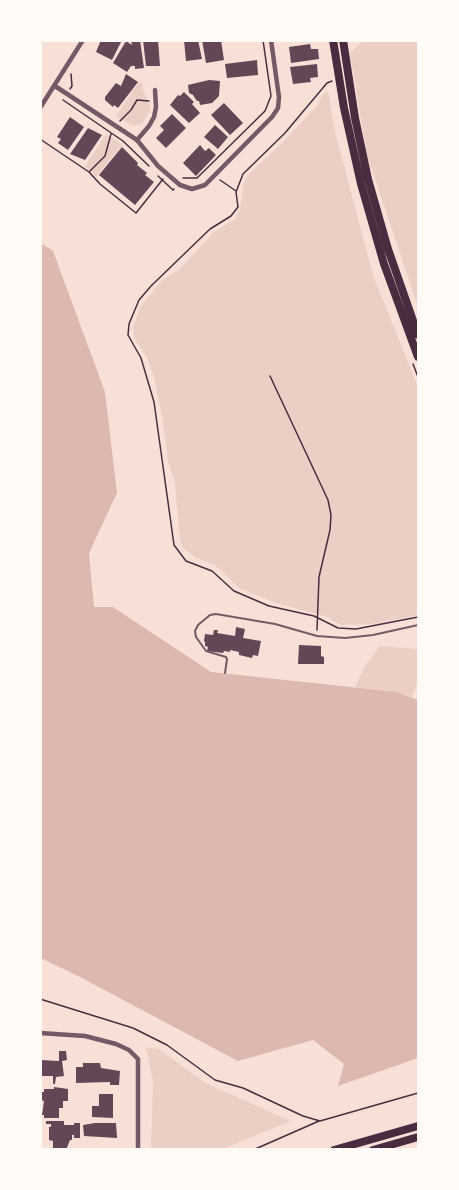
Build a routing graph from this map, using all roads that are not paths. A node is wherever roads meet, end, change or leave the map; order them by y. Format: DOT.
graph roads {
  1 [pos="83,40"];
  2 [pos="271,40"];
  3 [pos="333,40"];
  4 [pos="343,40"];
  5 [pos="55,86"];
  6 [pos="155,90"];
  7 [pos="40,108"];
  8 [pos="137,140"];
  9 [pos="418,335"];
  10 [pos="418,357"];
  11 [pos="418,625"];
  12 [pos="225,673"];
  13 [pos="40,1033"];
  14 [pos="418,1126"];
  15 [pos="418,1137"];
  16 [pos="138,1149"];
  17 [pos="334,1149"];
  18 [pos="373,1149"];
  1 -- 5 [label="street"];
  2 -- 8 [label="street"];
  3 -- 10 [label="main road"];
  4 -- 9 [label="main road"];
  5 -- 7 [label="street"];
  5 -- 8 [label="street"];
  6 -- 8 [label="street"];
  11 -- 12 [label="lane"];
  13 -- 16 [label="street"];
  14 -- 17 [label="main road"];
  15 -- 18 [label="main road"];
}
